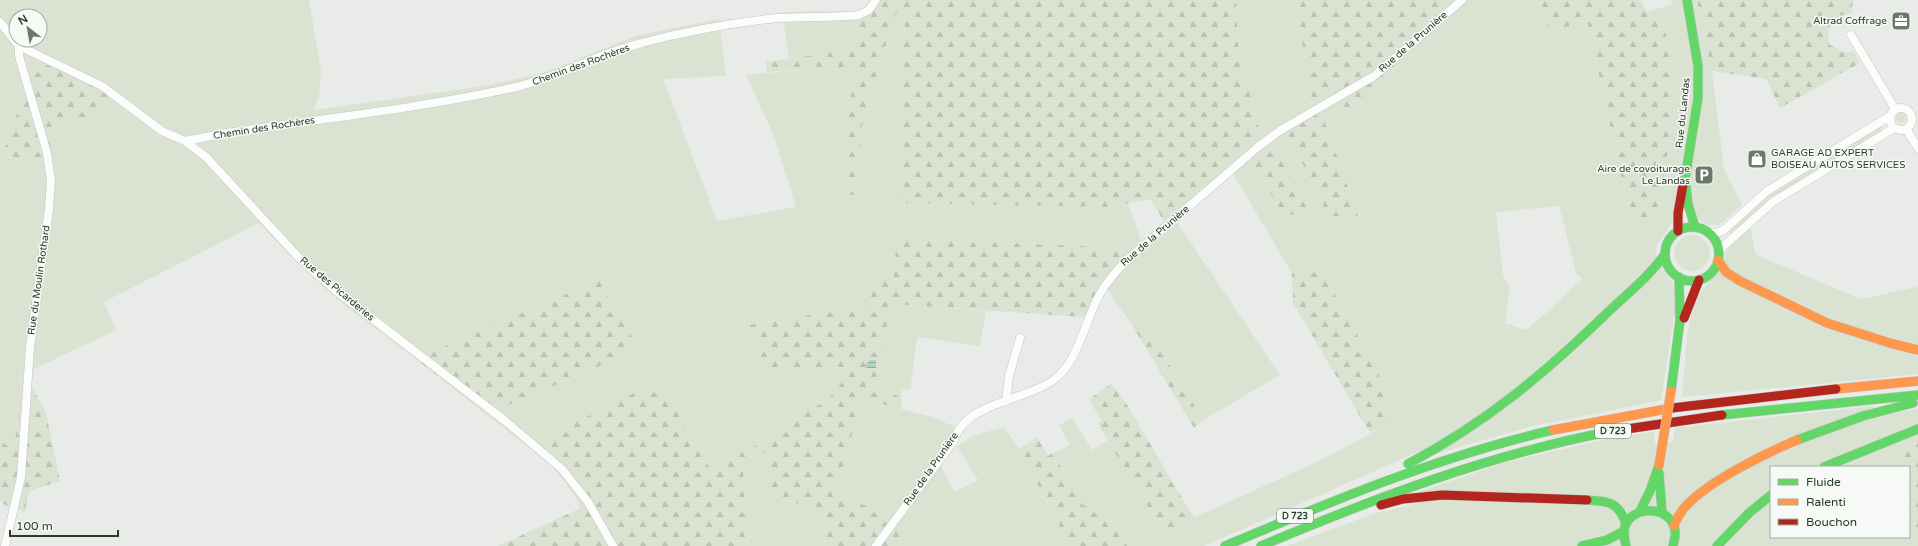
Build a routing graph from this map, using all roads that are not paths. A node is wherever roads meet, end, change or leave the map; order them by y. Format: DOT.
graph roads {
  1 [pos="876,0"];
  2 [pos="1462,0"];
  3 [pos="1687,0"];
  4 [pos="0,22"];
  5 [pos="8,32"];
  6 [pos="1851,34"];
  7 [pos="19,48"];
  8 [pos="23,48"];
  9 [pos="1915,112"];
  10 [pos="1893,113"];
  11 [pos="1894,128"];
  12 [pos="1906,129"];
  13 [pos="185,141"];
  14 [pos="1918,148"];
  15 [pos="1685,179"];
  16 [pos="1696,227"];
  17 [pos="1678,231"];
  18 [pos="1708,232"];
  19 [pos="1719,250"];
  20 [pos="1665,254"];
  21 [pos="1718,260"];
  22 [pos="1679,277"];
  23 [pos="1699,280"];
  24 [pos="1680,330"];
  25 [pos="1020,338"];
  26 [pos="1918,350"];
  27 [pos="1918,381"];
  28 [pos="1918,395"];
  29 [pos="1006,401"];
  30 [pos="1918,402"];
  31 [pos="1918,429"];
  32 [pos="1659,465"];
  33 [pos="1826,466"];
  34 [pos="1366,487"];
  35 [pos="1770,495"];
  36 [pos="1640,511"];
  37 [pos="1662,512"];
  38 [pos="1319,522"];
  39 [pos="1674,526"];
  40 [pos="1625,528"];
  41 [pos="4,546"];
  42 [pos="613,546"];
  43 [pos="876,546"];
  44 [pos="1225,546"];
  45 [pos="1261,546"];
  46 [pos="1582,546"];
  47 [pos="1626,546"];
  48 [pos="1673,546"];
  49 [pos="1717,546"];
  1 -- 13 [label="street, Chemin des Rochères"];
  2 -- 29 [label="street, Rue de la Prunière"];
  3 -- 15 [label="main road, Rue du Landas"];
  4 -- 5 [label="street"];
  6 -- 10 [label="street"];
  7 -- 41 [label="street, Rue du Moulin Rothard"];
  8 -- 13 [label="street, Rue des Picarderies"];
  9 -- 10 [label="street"];
  9 -- 12 [label="street"];
  10 -- 11 [label="street"];
  10 -- 18 [label="street"];
  11 -- 12 [label="street"];
  11 -- 19 [label="street"];
  12 -- 14 [label="street"];
  13 -- 42 [label="street, Rue des Picarderies"];
  15 -- 16 [label="main road, Rue du Landas"];
  15 -- 17 [label="main road"];
  16 -- 17 [label="main road"];
  16 -- 18 [label="main road"];
  17 -- 20 [label="main road"];
  18 -- 19 [label="main road"];
  19 -- 21 [label="main road"];
  20 -- 22 [label="main road"];
  20 -- 34 [label="main road"];
  21 -- 23 [label="main road"];
  21 -- 26 [label="main road"];
  22 -- 23 [label="main road"];
  22 -- 24 [label="main road"];
  23 -- 24 [label="main road"];
  24 -- 32 [label="main road, bridge"];
  25 -- 29 [label="street"];
  27 -- 34 [label="main road, D 723"];
  28 -- 38 [label="main road, D 723"];
  29 -- 43 [label="street, Rue de la Prunière"];
  30 -- 39 [label="main road"];
  31 -- 33 [label="main road"];
  32 -- 36 [label="main road"];
  32 -- 37 [label="main road"];
  34 -- 44 [label="main road, D 723"];
  35 -- 49 [label="main road"];
  36 -- 37 [label="main road"];
  36 -- 40 [label="main road"];
  37 -- 39 [label="main road"];
  38 -- 40 [label="main road"];
  38 -- 45 [label="main road, D 723"];
  39 -- 48 [label="main road"];
  40 -- 46 [label="main road"];
  40 -- 47 [label="main road"];
}
